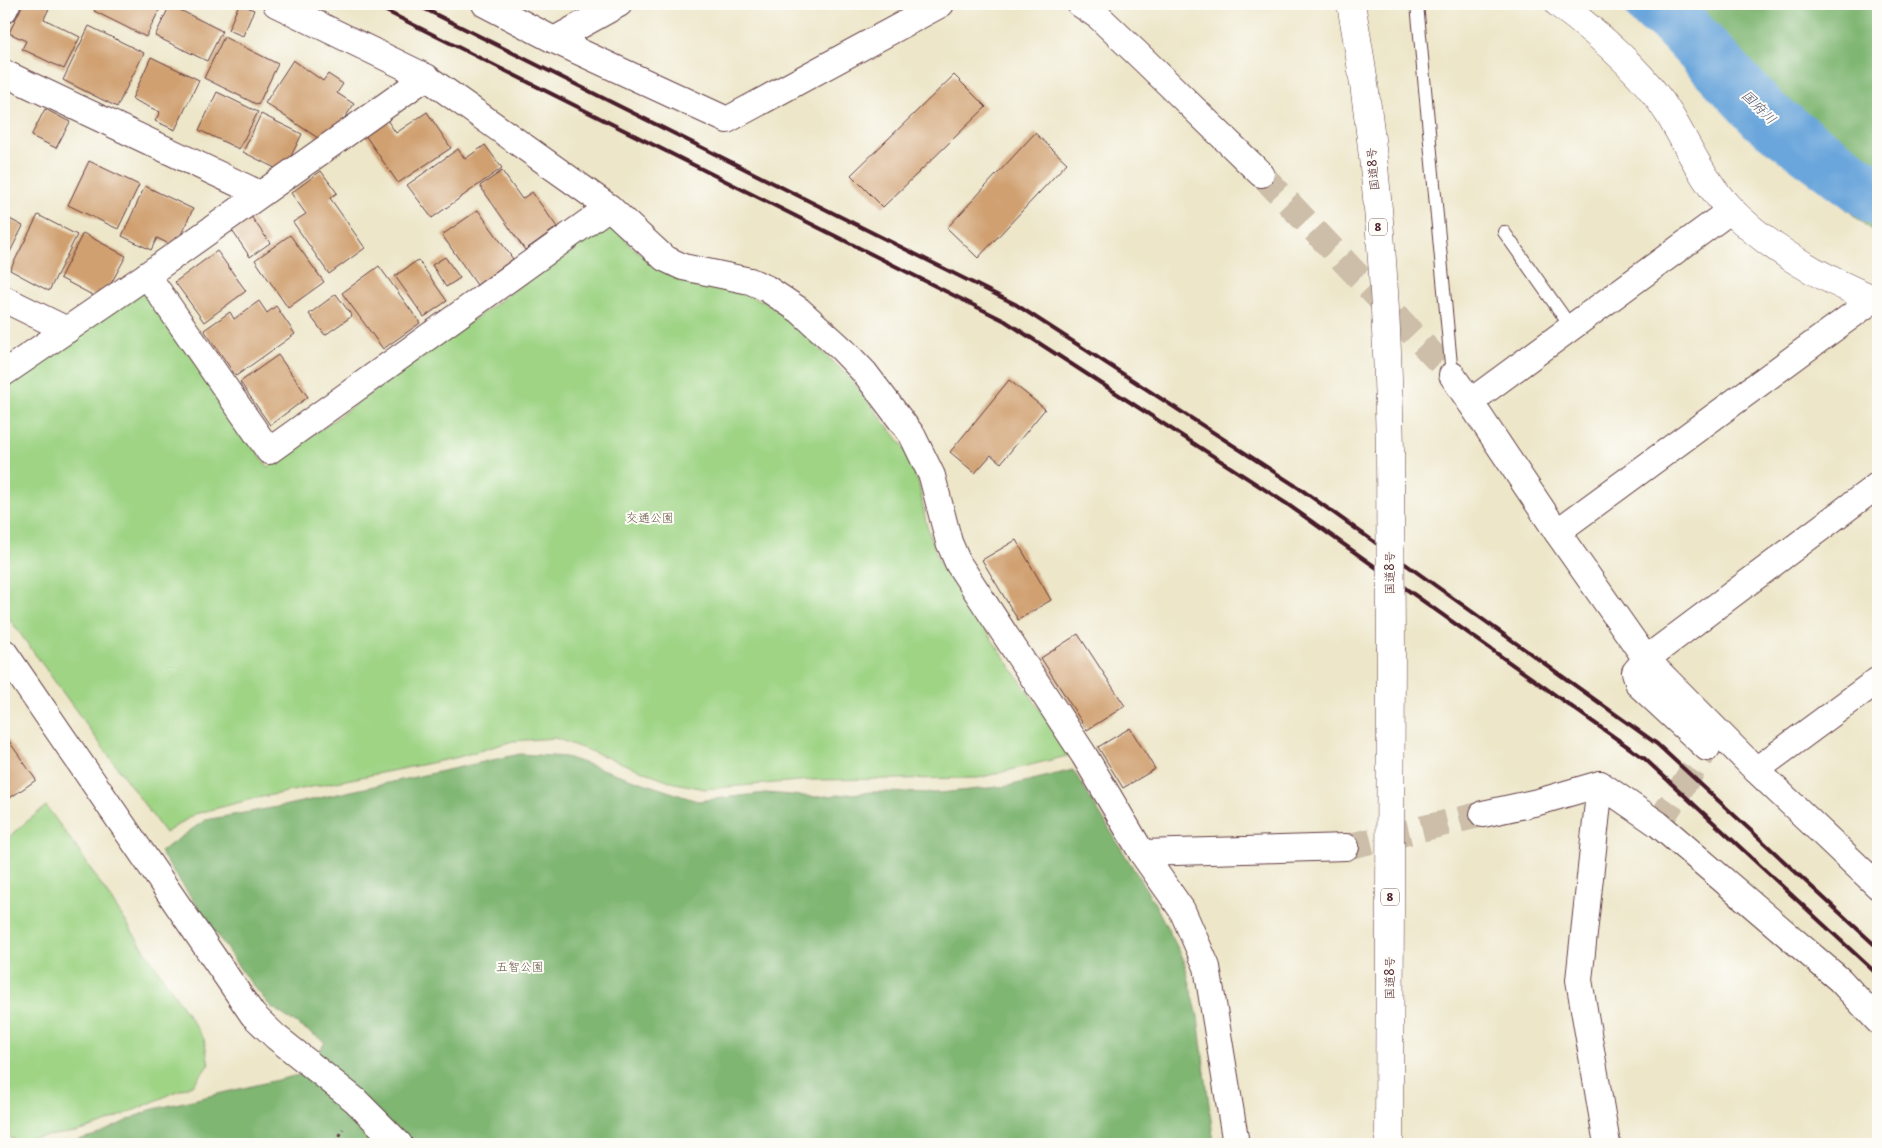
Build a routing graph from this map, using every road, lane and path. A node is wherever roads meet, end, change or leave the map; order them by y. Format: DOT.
graph roads {
  1 [pos="7,4"];
  2 [pos="276,4"];
  3 [pos="485,4"];
  4 [pos="619,4"];
  5 [pos="941,4"];
  6 [pos="1080,4"];
  7 [pos="1352,4"];
  8 [pos="1417,4"];
  9 [pos="1559,4"];
  10 [pos="4,10"];
  11 [pos="554,40"];
  12 [pos="4,73"];
  13 [pos="426,77"];
  14 [pos="1261,174"];
  15 [pos="260,194"];
  16 [pos="609,207"];
  17 [pos="1731,210"];
  18 [pos="1504,232"];
  19 [pos="147,275"];
  20 [pos="4,299"];
  21 [pos="1869,305"];
  22 [pos="1571,327"];
  23 [pos="67,330"];
  24 [pos="4,373"];
  25 [pos="1452,375"];
  26 [pos="1470,402"];
  27 [pos="1878,485"];
  28 [pos="1557,532"];
  29 [pos="4,652"];
  30 [pos="1646,660"];
  31 [pos="1878,680"];
  32 [pos="1707,748"];
  33 [pos="1756,770"];
  34 [pos="1600,784"];
  35 [pos="1483,814"];
  36 [pos="1346,847"];
  37 [pos="1142,852"];
  38 [pos="1876,881"];
  39 [pos="1878,1021"];
  40 [pos="399,1144"];
  41 [pos="1236,1144"];
  42 [pos="1389,1144"];
  43 [pos="1607,1144"];
  1 -- 10 [label="street"];
  2 -- 13 [label="street"];
  3 -- 11 [label="street"];
  4 -- 11 [label="street"];
  5 -- 11 [label="street"];
  6 -- 14 [label="street"];
  7 -- 42 [label="main road, 国道8号 / 8, bridge"];
  8 -- 25 [label="lane"];
  9 -- 17 [label="main road"];
  12 -- 15 [label="street"];
  13 -- 15 [label="street"];
  13 -- 16 [label="street"];
  15 -- 19 [label="street"];
  16 -- 19 [label="street"];
  16 -- 37 [label="street"];
  17 -- 21 [label="main road"];
  17 -- 22 [label="street"];
  18 -- 22 [label="lane"];
  19 -- 23 [label="street"];
  20 -- 23 [label="street"];
  21 -- 28 [label="street"];
  22 -- 26 [label="street"];
  23 -- 24 [label="street"];
  25 -- 26 [label="street"];
  26 -- 28 [label="street"];
  27 -- 30 [label="street"];
  28 -- 30 [label="street"];
  29 -- 40 [label="street"];
  30 -- 32 [label="street"];
  30 -- 33 [label="street"];
  31 -- 33 [label="street"];
  33 -- 38 [label="street"];
  34 -- 35 [label="street"];
  34 -- 39 [label="street"];
  34 -- 43 [label="street"];
  36 -- 37 [label="street"];
  37 -- 41 [label="street"];
}
